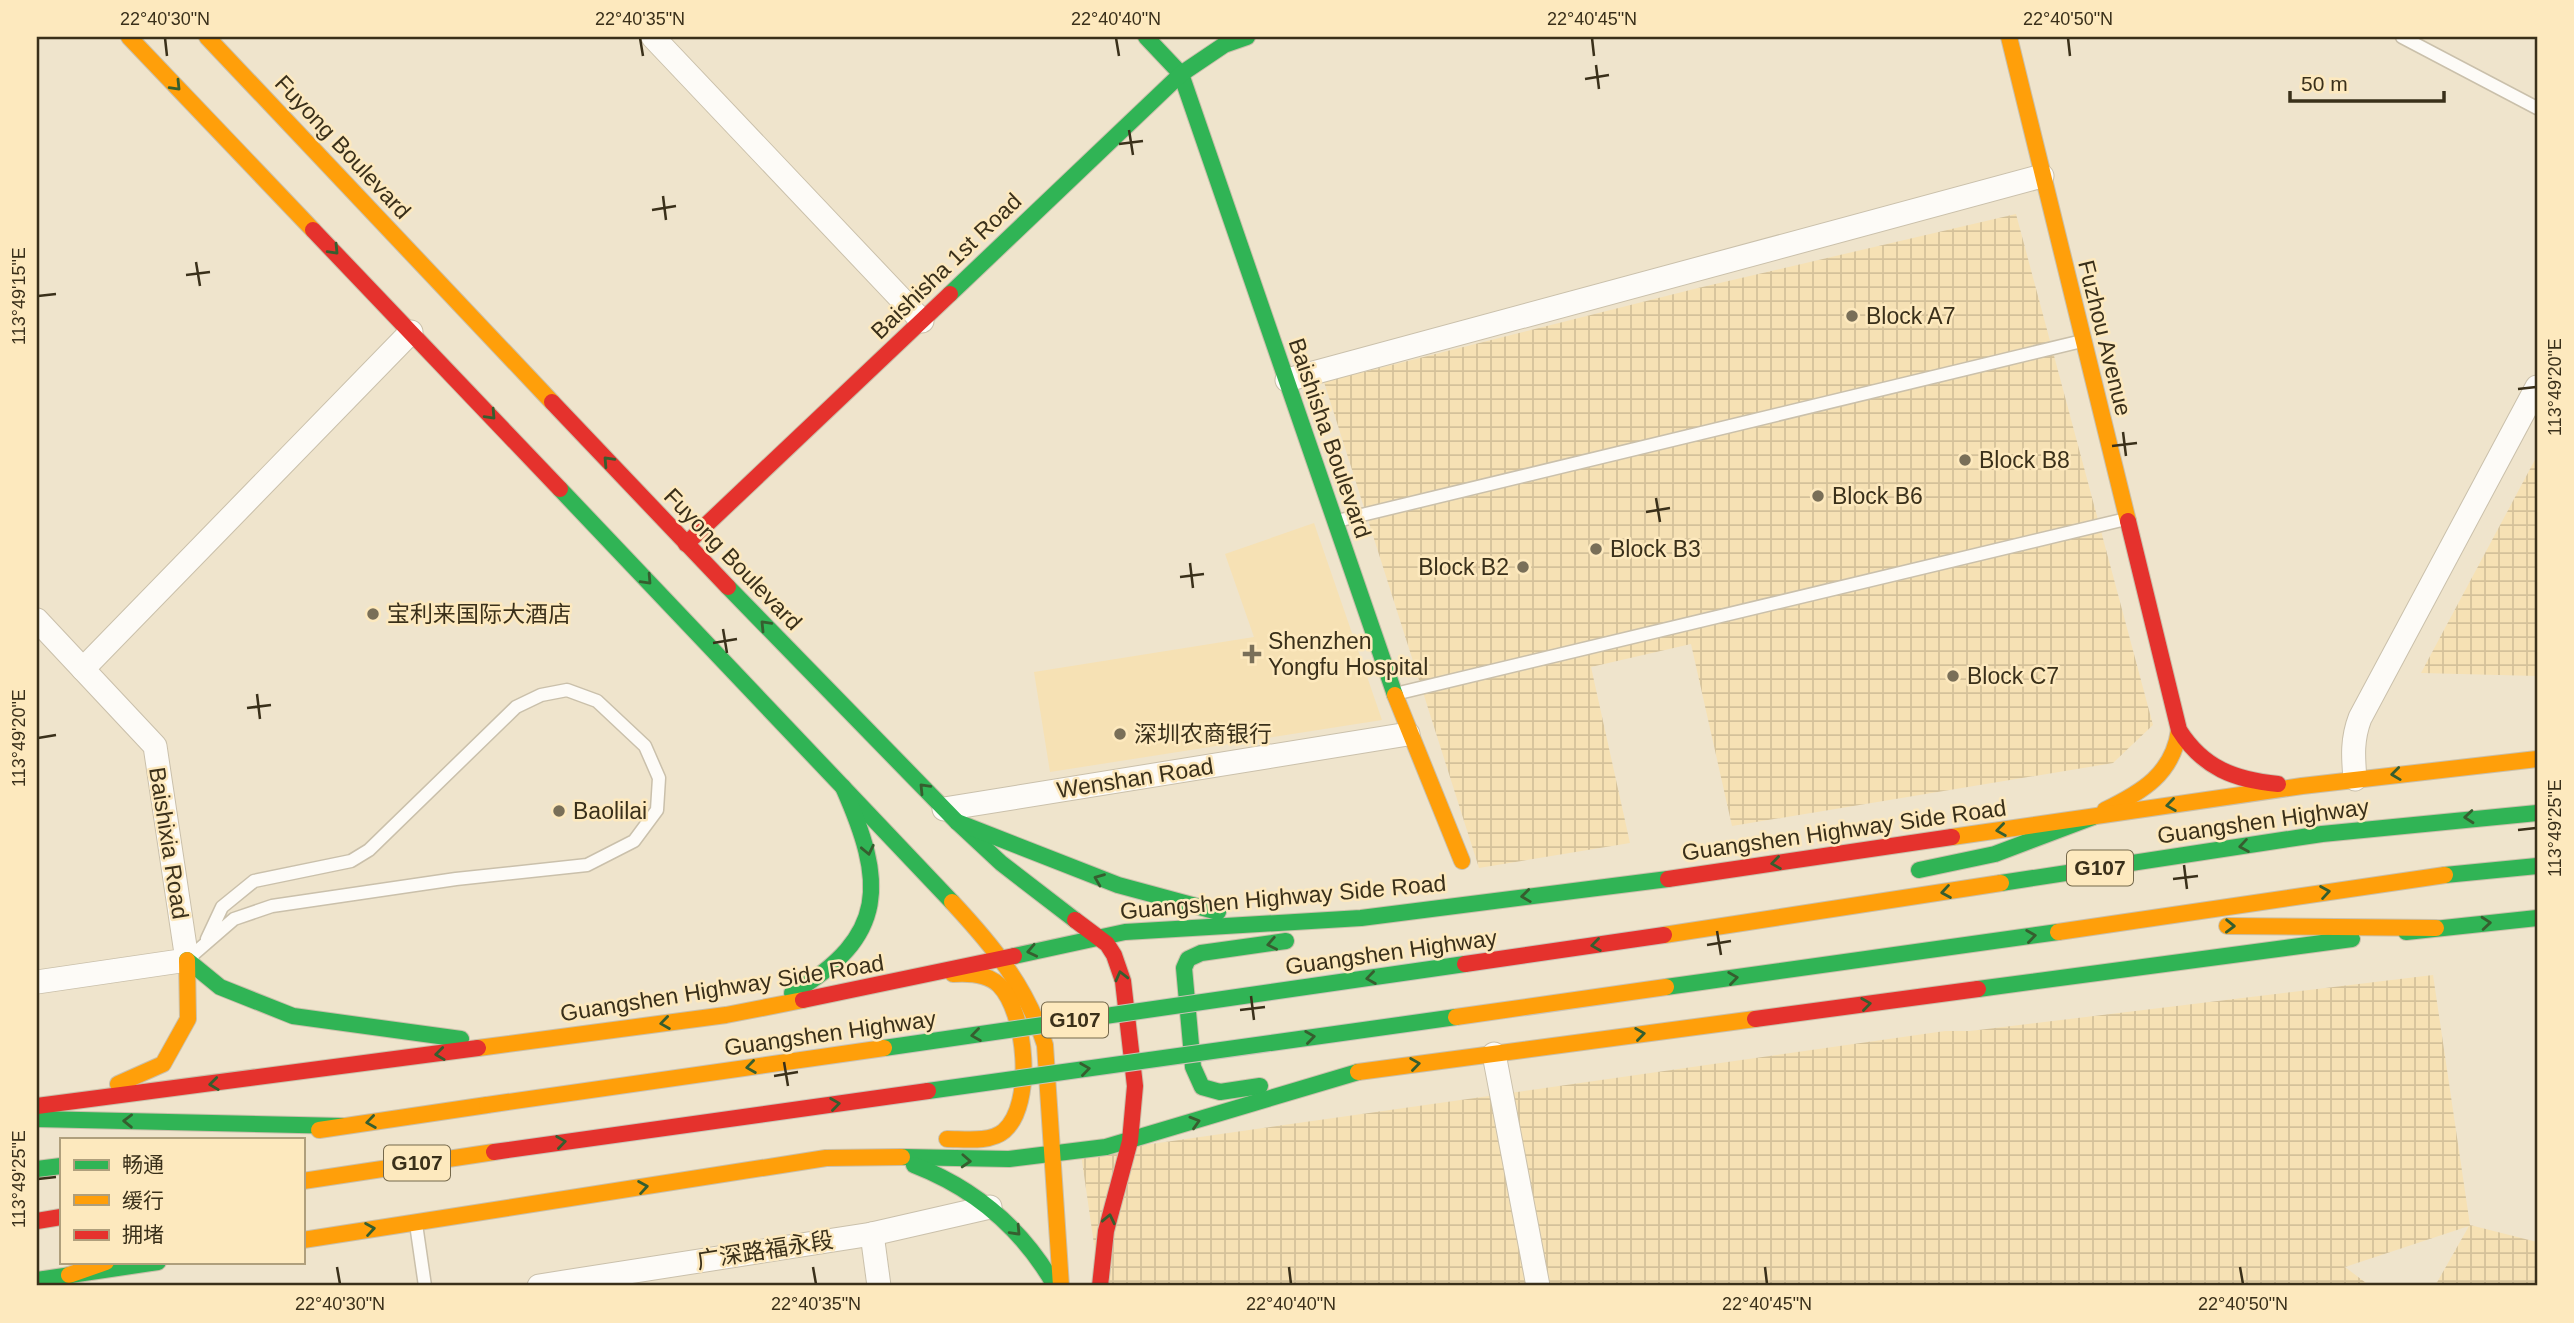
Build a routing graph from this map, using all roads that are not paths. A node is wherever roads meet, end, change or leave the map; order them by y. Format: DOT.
graph roads {
  1 [pos="129,37"];
  2 [pos="207,37"];
  3 [pos="653,37"];
  4 [pos="1146,37"];
  5 [pos="1247,37"];
  6 [pos="2008,37"];
  7 [pos="2402,37"];
  8 [pos="1181,74"];
  9 [pos="2537,108"];
  10 [pos="2042,176"];
  11 [pos="922,321"];
  12 [pos="411,332"];
  13 [pos="2082,341"];
  14 [pos="1287,380"];
  15 [pos="2537,387"];
  16 [pos="2126,519"];
  17 [pos="1335,521"];
  18 [pos="686,544"];
  19 [pos="37,620"];
  20 [pos="83,669"];
  21 [pos="1394,694"];
  22 [pos="2179,730"];
  23 [pos="1408,734"];
  24 [pos="2537,759"];
  25 [pos="2355,779"];
  26 [pos="2302,786"];
  27 [pos="843,787"];
  28 [pos="2456,804"];
  29 [pos="2537,813"];
  30 [pos="951,816"];
  31 [pos="2092,817"];
  32 [pos="2322,834"];
  33 [pos="1462,861"];
  34 [pos="2537,866"];
  35 [pos="1908,872"];
  36 [pos="1751,904"];
  37 [pos="1361,918"];
  38 [pos="2537,918"];
  39 [pos="1284,923"];
  40 [pos="2112,925"];
  41 [pos="2436,928"];
  42 [pos="1664,935"];
  43 [pos="1099,937"];
  44 [pos="207,939"];
  45 [pos="1001,958"];
  46 [pos="187,960"];
  47 [pos="903,981"];
  48 [pos="37,982"];
  49 [pos="726,1015"];
  50 [pos="507,1046"];
  51 [pos="1494,1054"];
  52 [pos="1356,1072"];
  53 [pos="69,1102"];
  54 [pos="37,1106"];
  55 [pos="37,1119"];
  56 [pos="343,1126"];
  57 [pos="258,1138"];
  58 [pos="930,1139"];
  59 [pos="1130,1141"];
  60 [pos="868,1148"];
  61 [pos="1054,1156"];
  62 [pos="60,1166"];
  63 [pos="37,1169"];
  64 [pos="339,1175"];
  65 [pos="304,1181"];
  66 [pos="304,1189"];
  67 [pos="990,1207"];
  68 [pos="60,1217"];
  69 [pos="37,1221"];
  70 [pos="416,1222"];
  71 [pos="872,1234"];
  72 [pos="304,1240"];
  73 [pos="100,1264"];
  74 [pos="144,1264"];
  75 [pos="69,1275"];
  76 [pos="37,1280"];
  77 [pos="425,1286"];
  78 [pos="538,1286"];
  79 [pos="879,1286"];
  80 [pos="1055,1286"];
  81 [pos="1061,1286"];
  82 [pos="1100,1286"];
  83 [pos="1538,1286"];
  1 -- 12 [label="main road, one-way"];
  18 -- 2 [label="main road, Fuyong Boulevard, one-way"];
  3 -- 11 [label="street"];
  4 -- 8 [label="main road, Baishisha Boulevard"];
  5 -- 8 [label="main road, Baishisha 1st Road"];
  6 -- 10 [label="main road, Fuzhou Avenue"];
  7 -- 9 [label="lane"];
  8 -- 11 [label="main road, Baishisha 1st Road"];
  8 -- 14 [label="main road, Baishisha Boulevard"];
  10 -- 13 [label="main road, Fuzhou Avenue"];
  10 -- 14 [label="street"];
  11 -- 18 [label="main road, Baishisha 1st Road"];
  12 -- 20 [label="street"];
  12 -- 27 [label="main road, one-way"];
  13 -- 16 [label="main road, Fuzhou Avenue"];
  13 -- 17 [label="lane"];
  14 -- 17 [label="main road, Baishisha Boulevard"];
  15 -- 25 [label="street"];
  16 -- 21 [label="lane"];
  16 -- 22 [label="main road, Fuzhou Avenue"];
  17 -- 21 [label="main road, Baishisha Boulevard"];
  30 -- 18 [label="main road, Fuyong Boulevard, one-way"];
  19 -- 20 [label="street, Baishixia Road"];
  20 -- 46 [label="street, Baishixia Road"];
  21 -- 23 [label="main road, Baishisha Boulevard"];
  22 -- 26 [label="main road"];
  22 -- 31 [label="main road"];
  23 -- 30 [label="street, Wenshan Road"];
  23 -- 33 [label="main road, Baishisha Boulevard"];
  24 -- 25 [label="main road, Guangshen Highway Side Road, one-way"];
  25 -- 26 [label="main road, Guangshen Highway Side Road"];
  26 -- 31 [label="main road, Guangshen Highway Side Road, one-way"];
  27 -- 45 [label="main road"];
  27 -- 49 [label="main road, one-way"];
  28 -- 32 [label="main road"];
  29 -- 32 [label="main road, Guangshen Highway / G107, one-way"];
  39 -- 30 [label="main road, one-way"];
  30 -- 43 [label="main road, Fuyong Boulevard"];
  31 -- 35 [label="main road"];
  31 -- 37 [label="main road, Guangshen Highway Side Road, one-way"];
  32 -- 42 [label="main road, Guangshen Highway / G107, one-way"];
  40 -- 34 [label="main road, G107, one-way"];
  36 -- 42 [label="main road"];
  37 -- 39 [label="main road, Guangshen Highway Side Road"];
  37 -- 52 [label="main road, one-way"];
  41 -- 38 [label="main road, one-way"];
  39 -- 43 [label="main road, Guangshen Highway Side Road"];
  40 -- 41 [label="main road, one-way"];
  64 -- 40 [label="main road, G107, one-way, bridge"];
  51 -- 41 [label="main road, one-way"];
  42 -- 56 [label="main road, Guangshen Highway / G107, one-way, bridge"];
  43 -- 45 [label="main road, Guangshen Highway Side Road, one-way"];
  59 -- 43 [label="main road, Fuyong Boulevard, one-way"];
  44 -- 44 [label="lane"];
  44 -- 46 [label="lane"];
  45 -- 47 [label="main road, Guangshen Highway Side Road"];
  45 -- 61 [label="main road"];
  46 -- 48 [label="street"];
  46 -- 50 [label="main road"];
  46 -- 53 [label="main road"];
  47 -- 49 [label="main road, Guangshen Highway Side Road"];
  47 -- 58 [label="main road"];
  49 -- 50 [label="main road, Guangshen Highway Side Road, one-way"];
  50 -- 53 [label="main road, Guangshen Highway Side Road, one-way"];
  52 -- 51 [label="main road, one-way"];
  51 -- 83 [label="street"];
  59 -- 52 [label="main road, one-way"];
  53 -- 54 [label="main road, Guangshen Highway Side Road"];
  56 -- 55 [label="main road, one-way"];
  56 -- 57 [label="main road, Guangshen Highway / G107"];
  59 -- 61 [label="main road"];
  82 -- 59 [label="main road, Fuyong Boulevard, one-way"];
  60 -- 61 [label="main road, one-way"];
  60 -- 67 [label="main road"];
  70 -- 60 [label="main road, one-way"];
  61 -- 81 [label="main road"];
  62 -- 63 [label="main road"];
  64 -- 65 [label="main road, G107"];
  64 -- 66 [label="main road"];
  67 -- 71 [label="street, 广深路福永段"];
  67 -- 80 [label="main road, one-way"];
  68 -- 69 [label="main road"];
  72 -- 70 [label="main road, one-way"];
  70 -- 77 [label="lane"];
  71 -- 78 [label="street, 广深路福永段"];
  71 -- 79 [label="street"];
  73 -- 75 [label="main road"];
  74 -- 75 [label="main road"];
  75 -- 76 [label="main road"];
}
